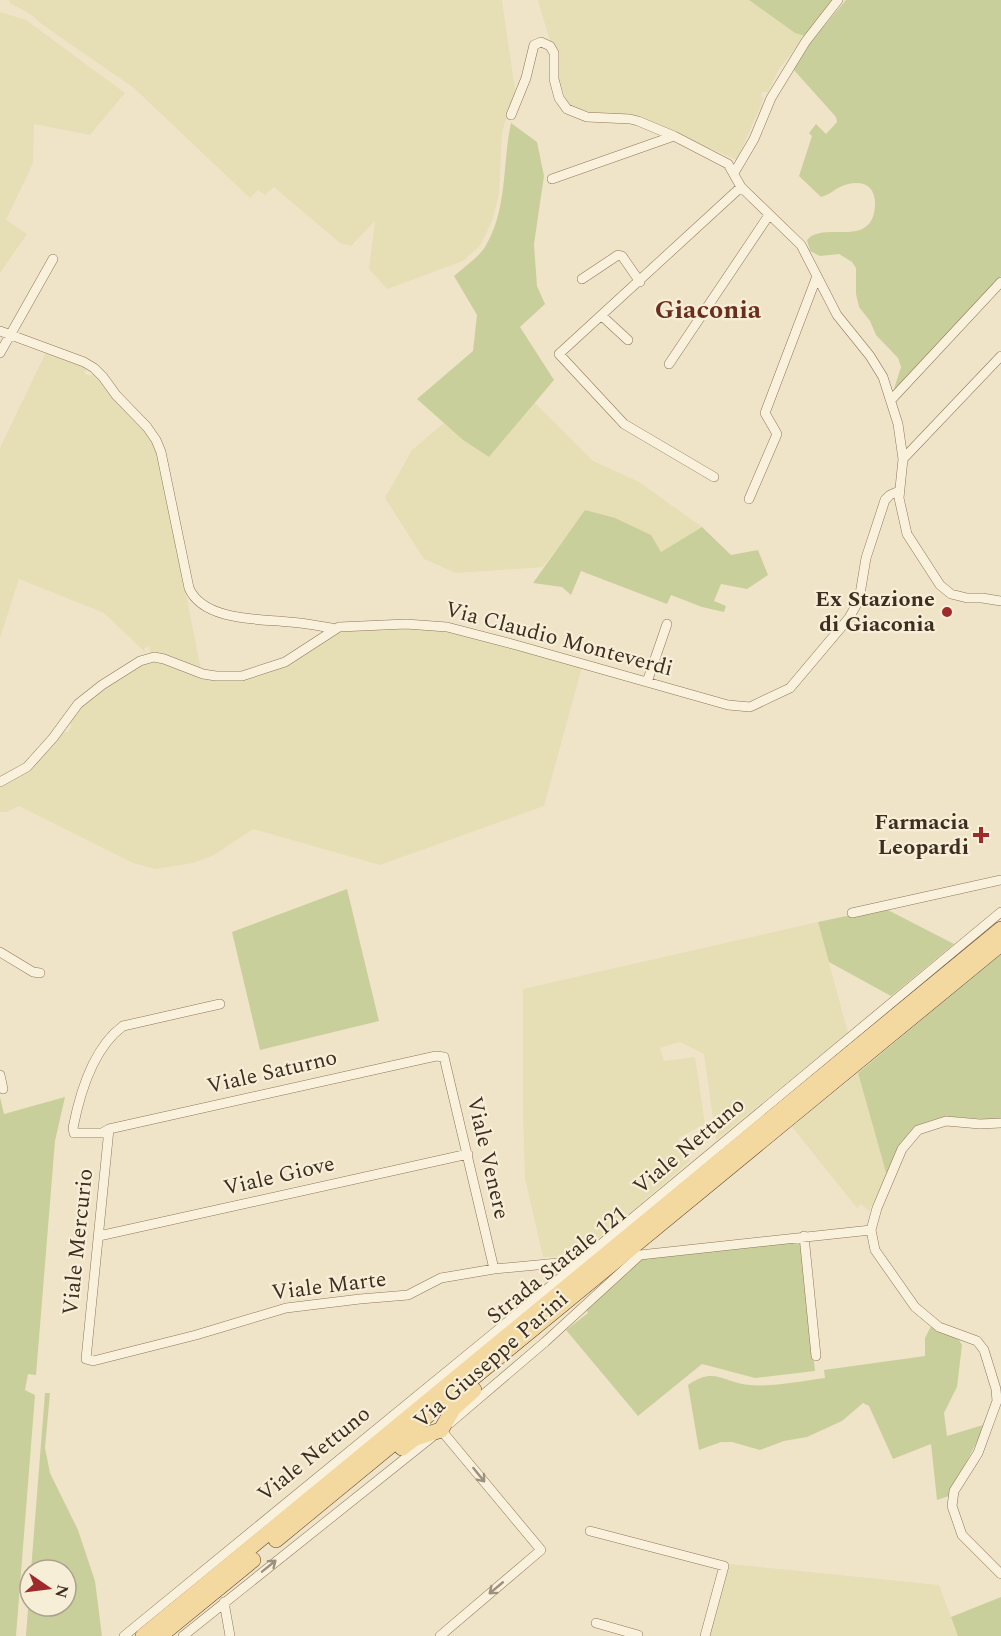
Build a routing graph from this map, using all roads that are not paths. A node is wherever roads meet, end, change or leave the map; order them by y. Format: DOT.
graph roads {
  1 [pos="838,0"];
  2 [pos="511,115"];
  3 [pos="674,136"];
  4 [pos="734,173"];
  5 [pos="552,179"];
  6 [pos="741,187"];
  7 [pos="769,215"];
  8 [pos="53,259"];
  9 [pos="817,276"];
  10 [pos="582,279"];
  11 [pos="640,282"];
  12 [pos="1001,282"];
  13 [pos="602,316"];
  14 [pos="0,331"];
  15 [pos="10,335"];
  16 [pos="628,340"];
  17 [pos="0,353"];
  18 [pos="1001,356"];
  19 [pos="669,364"];
  20 [pos="891,400"];
  21 [pos="903,459"];
  22 [pos="714,477"];
  23 [pos="899,491"];
  24 [pos="749,499"];
  25 [pos="1001,601"];
  26 [pos="667,624"];
  27 [pos="336,629"];
  28 [pos="647,682"];
  29 [pos="0,782"];
  30 [pos="1001,880"];
  31 [pos="1001,912"];
  32 [pos="852,913"];
  33 [pos="1001,929"];
  34 [pos="1001,944"];
  35 [pos="0,952"];
  36 [pos="40,973"];
  37 [pos="220,1004"];
  38 [pos="444,1057"];
  39 [pos="0,1075"];
  40 [pos="3,1089"];
  41 [pos="1001,1123"];
  42 [pos="109,1129"];
  43 [pos="468,1154"];
  44 [pos="871,1230"];
  45 [pos="99,1236"];
  46 [pos="804,1236"];
  47 [pos="578,1264"];
  48 [pos="494,1269"];
  49 [pos="549,1316"];
  50 [pos="816,1356"];
  51 [pos="86,1359"];
  52 [pos="441,1430"];
  53 [pos="346,1483"];
  54 [pos="590,1531"];
  55 [pos="1001,1574"];
  56 [pos="224,1602"];
  57 [pos="596,1623"];
  58 [pos="124,1636"];
  59 [pos="143,1636"];
  60 [pos="160,1636"];
  61 [pos="183,1636"];
  62 [pos="230,1636"];
  63 [pos="440,1636"];
  64 [pos="638,1636"];
  65 [pos="705,1636"];
  1 -- 4 [label="street"];
  2 -- 3 [label="street"];
  3 -- 4 [label="street"];
  3 -- 5 [label="street"];
  4 -- 6 [label="street"];
  6 -- 7 [label="street"];
  6 -- 11 [label="street"];
  7 -- 9 [label="street"];
  7 -- 19 [label="street"];
  8 -- 15 [label="street"];
  9 -- 20 [label="street"];
  9 -- 24 [label="street"];
  10 -- 11 [label="street"];
  11 -- 13 [label="street"];
  12 -- 20 [label="street"];
  13 -- 16 [label="street"];
  13 -- 22 [label="street"];
  14 -- 15 [label="street"];
  15 -- 17 [label="street"];
  15 -- 27 [label="street"];
  18 -- 21 [label="street"];
  20 -- 21 [label="street"];
  21 -- 23 [label="street"];
  23 -- 25 [label="street"];
  23 -- 28 [label="street, Via Claudio Monteverdi"];
  26 -- 28 [label="street"];
  27 -- 28 [label="street, Via Claudio Monteverdi"];
  27 -- 29 [label="street, Via Claudio Monteverdi"];
  30 -- 32 [label="street"];
  31 -- 47 [label="street, Viale Nettuno"];
  33 -- 59 [label="main road, Strada Statale 121"];
  34 -- 49 [label="main road, Strada Statale 121"];
  35 -- 36 [label="street"];
  37 -- 42 [label="street, Viale Saturno"];
  38 -- 42 [label="street, Viale Saturno"];
  38 -- 43 [label="street, Viale Venere"];
  39 -- 40 [label="street"];
  41 -- 44 [label="street"];
  42 -- 45 [label="street, Viale Mercurio"];
  43 -- 45 [label="street, Viale Giove"];
  43 -- 48 [label="street, Viale Venere"];
  44 -- 46 [label="street, Via Giuseppe Parini"];
  44 -- 55 [label="street"];
  45 -- 51 [label="street, Viale Mercurio"];
  46 -- 50 [label="street"];
  46 -- 52 [label="street, Via Giuseppe Parini"];
  47 -- 48 [label="street, Viale Marte"];
  47 -- 58 [label="street, Viale Nettuno"];
  48 -- 51 [label="street, Viale Marte"];
  49 -- 52 [label="main road"];
  49 -- 53 [label="main road, Strada Statale 121"];
  52 -- 53 [label="main road"];
  56 -- 52 [label="street, Via Giuseppe Parini, one-way"];
  52 -- 63 [label="street, one-way"];
  53 -- 60 [label="main road, Strada Statale 121"];
  54 -- 65 [label="street"];
  56 -- 61 [label="street, Via Giuseppe Parini"];
  56 -- 62 [label="street"];
  57 -- 64 [label="street"];
}
